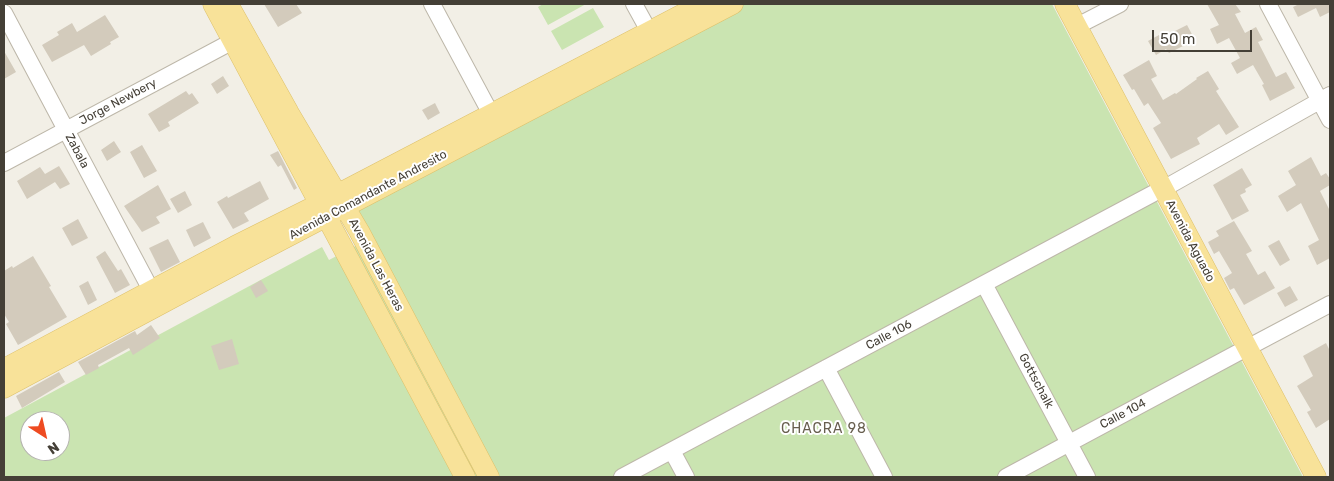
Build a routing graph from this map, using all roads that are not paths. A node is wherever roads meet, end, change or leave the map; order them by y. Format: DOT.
graph roads {
  1 [pos="213,4"];
  2 [pos="228,4"];
  3 [pos="432,4"];
  4 [pos="634,4"];
  5 [pos="702,4"];
  6 [pos="733,4"];
  7 [pos="1056,4"];
  8 [pos="1065,4"];
  9 [pos="1120,4"];
  10 [pos="1268,4"];
  11 [pos="4,13"];
  12 [pos="1077,26"];
  13 [pos="653,38"];
  14 [pos="233,41"];
  15 [pos="1325,97"];
  16 [pos="491,114"];
  17 [pos="1330,120"];
  18 [pos="66,130"];
  19 [pos="4,162"];
  20 [pos="1160,190"];
  21 [pos="332,205"];
  22 [pos="984,284"];
  23 [pos="151,290"];
  24 [pos="1330,304"];
  25 [pos="1244,350"];
  26 [pos="826,368"];
  27 [pos="4,369"];
  28 [pos="4,388"];
  29 [pos="1069,444"];
  30 [pos="672,451"];
  31 [pos="465,477"];
  32 [pos="489,477"];
  33 [pos="622,477"];
  34 [pos="686,477"];
  35 [pos="884,477"];
  36 [pos="1006,477"];
  37 [pos="1087,477"];
  38 [pos="1306,477"];
  39 [pos="1316,477"];
  1 -- 14 [label="main road, Avenida Las Heras"];
  2 -- 21 [label="main road, Avenida Las Heras"];
  3 -- 16 [label="street"];
  4 -- 13 [label="street"];
  5 -- 13 [label="main road, Avenida Comandante Andresito"];
  6 -- 13 [label="main road, Avenida Comandante Andresito"];
  7 -- 20 [label="main road, Avenida Aguado"];
  8 -- 12 [label="main road, Avenida Aguado"];
  9 -- 12 [label="street"];
  10 -- 15 [label="street"];
  11 -- 18 [label="street, Zabala"];
  12 -- 20 [label="main road, Avenida Aguado"];
  13 -- 16 [label="main road, Avenida Comandante Andresito"];
  13 -- 21 [label="main road, Avenida Comandante Andresito"];
  14 -- 18 [label="street, Jorge Newbery"];
  14 -- 21 [label="main road, Avenida Las Heras"];
  15 -- 17 [label="street"];
  15 -- 20 [label="street, Calle 106"];
  16 -- 21 [label="main road, Avenida Comandante Andresito"];
  18 -- 19 [label="street, Jorge Newbery"];
  18 -- 23 [label="street, Zabala"];
  20 -- 22 [label="street, Calle 106"];
  20 -- 25 [label="main road, Avenida Aguado"];
  21 -- 23 [label="main road, Avenida Comandante Andresito"];
  21 -- 28 [label="main road, Avenida Comandante Andresito"];
  21 -- 31 [label="main road, Avenida Las Heras"];
  21 -- 32 [label="main road, Avenida Las Heras"];
  22 -- 26 [label="street, Calle 106"];
  22 -- 29 [label="street, Gottschalk"];
  23 -- 27 [label="main road, Avenida Comandante Andresito"];
  24 -- 25 [label="street, Calle 104"];
  25 -- 29 [label="street, Calle 104"];
  25 -- 38 [label="main road, Avenida Aguado"];
  25 -- 39 [label="main road, Avenida Aguado"];
  26 -- 30 [label="street, Calle 106"];
  26 -- 35 [label="street"];
  29 -- 36 [label="street, Calle 104"];
  29 -- 37 [label="street, Gottschalk"];
  30 -- 33 [label="street, Calle 106"];
  30 -- 34 [label="street"];
}
